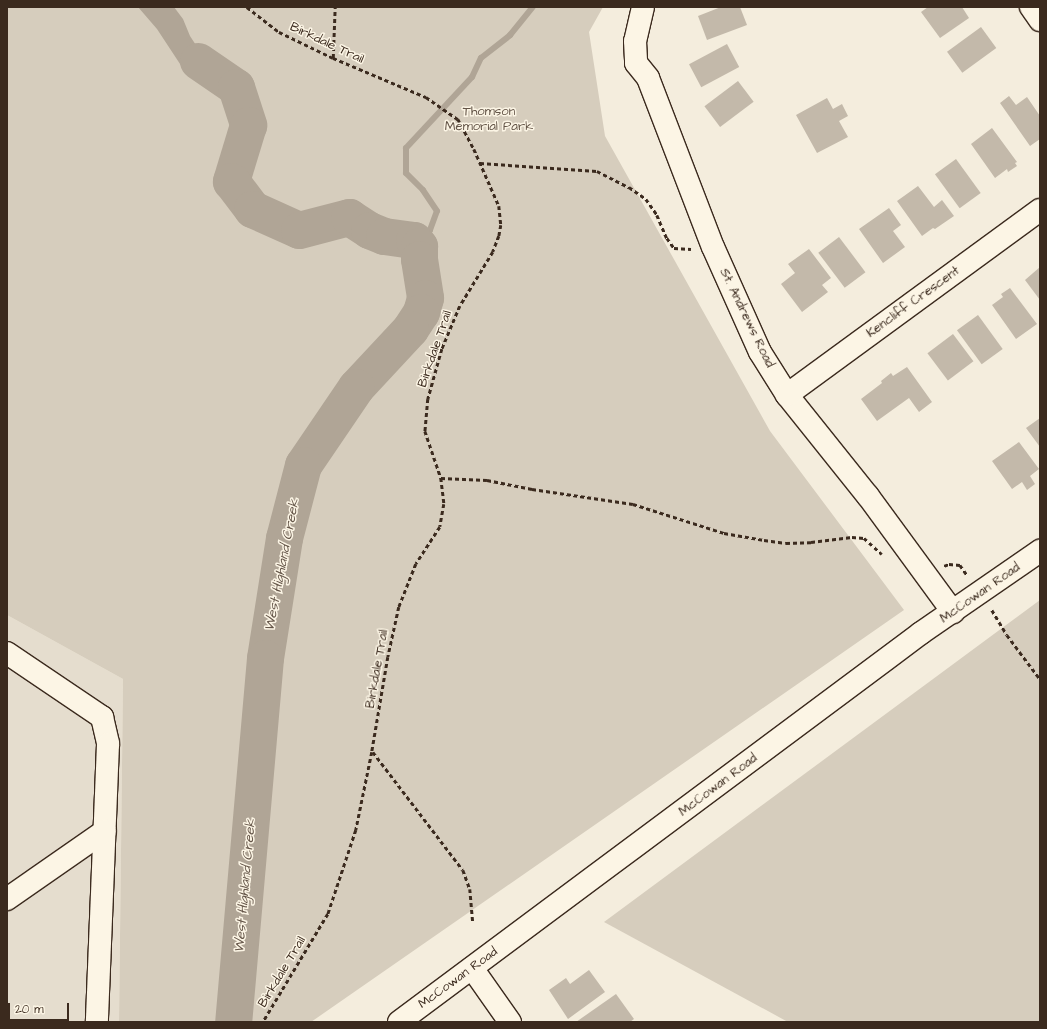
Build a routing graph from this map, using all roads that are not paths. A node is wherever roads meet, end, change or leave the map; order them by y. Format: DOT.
graph roads {
  1 [pos="643,7"];
  2 [pos="1031,7"];
  3 [pos="1040,20"];
  4 [pos="1040,210"];
  5 [pos="787,395"];
  6 [pos="1040,551"];
  7 [pos="953,612"];
  8 [pos="7,653"];
  9 [pos="105,831"];
  10 [pos="11,896"];
  11 [pos="472,968"];
  12 [pos="97,1022"];
  13 [pos="399,1022"];
  14 [pos="510,1022"];
  1 -- 5 [label="street, St. Andrews Road"];
  2 -- 3 [label="street"];
  4 -- 5 [label="street, Kencliff Crescent"];
  5 -- 7 [label="street, St. Andrews Road"];
  6 -- 7 [label="street, McCowan Road"];
  7 -- 11 [label="street, McCowan Road"];
  8 -- 9 [label="street"];
  9 -- 10 [label="street"];
  9 -- 12 [label="street"];
  11 -- 13 [label="street, McCowan Road"];
  11 -- 14 [label="street"];
}
